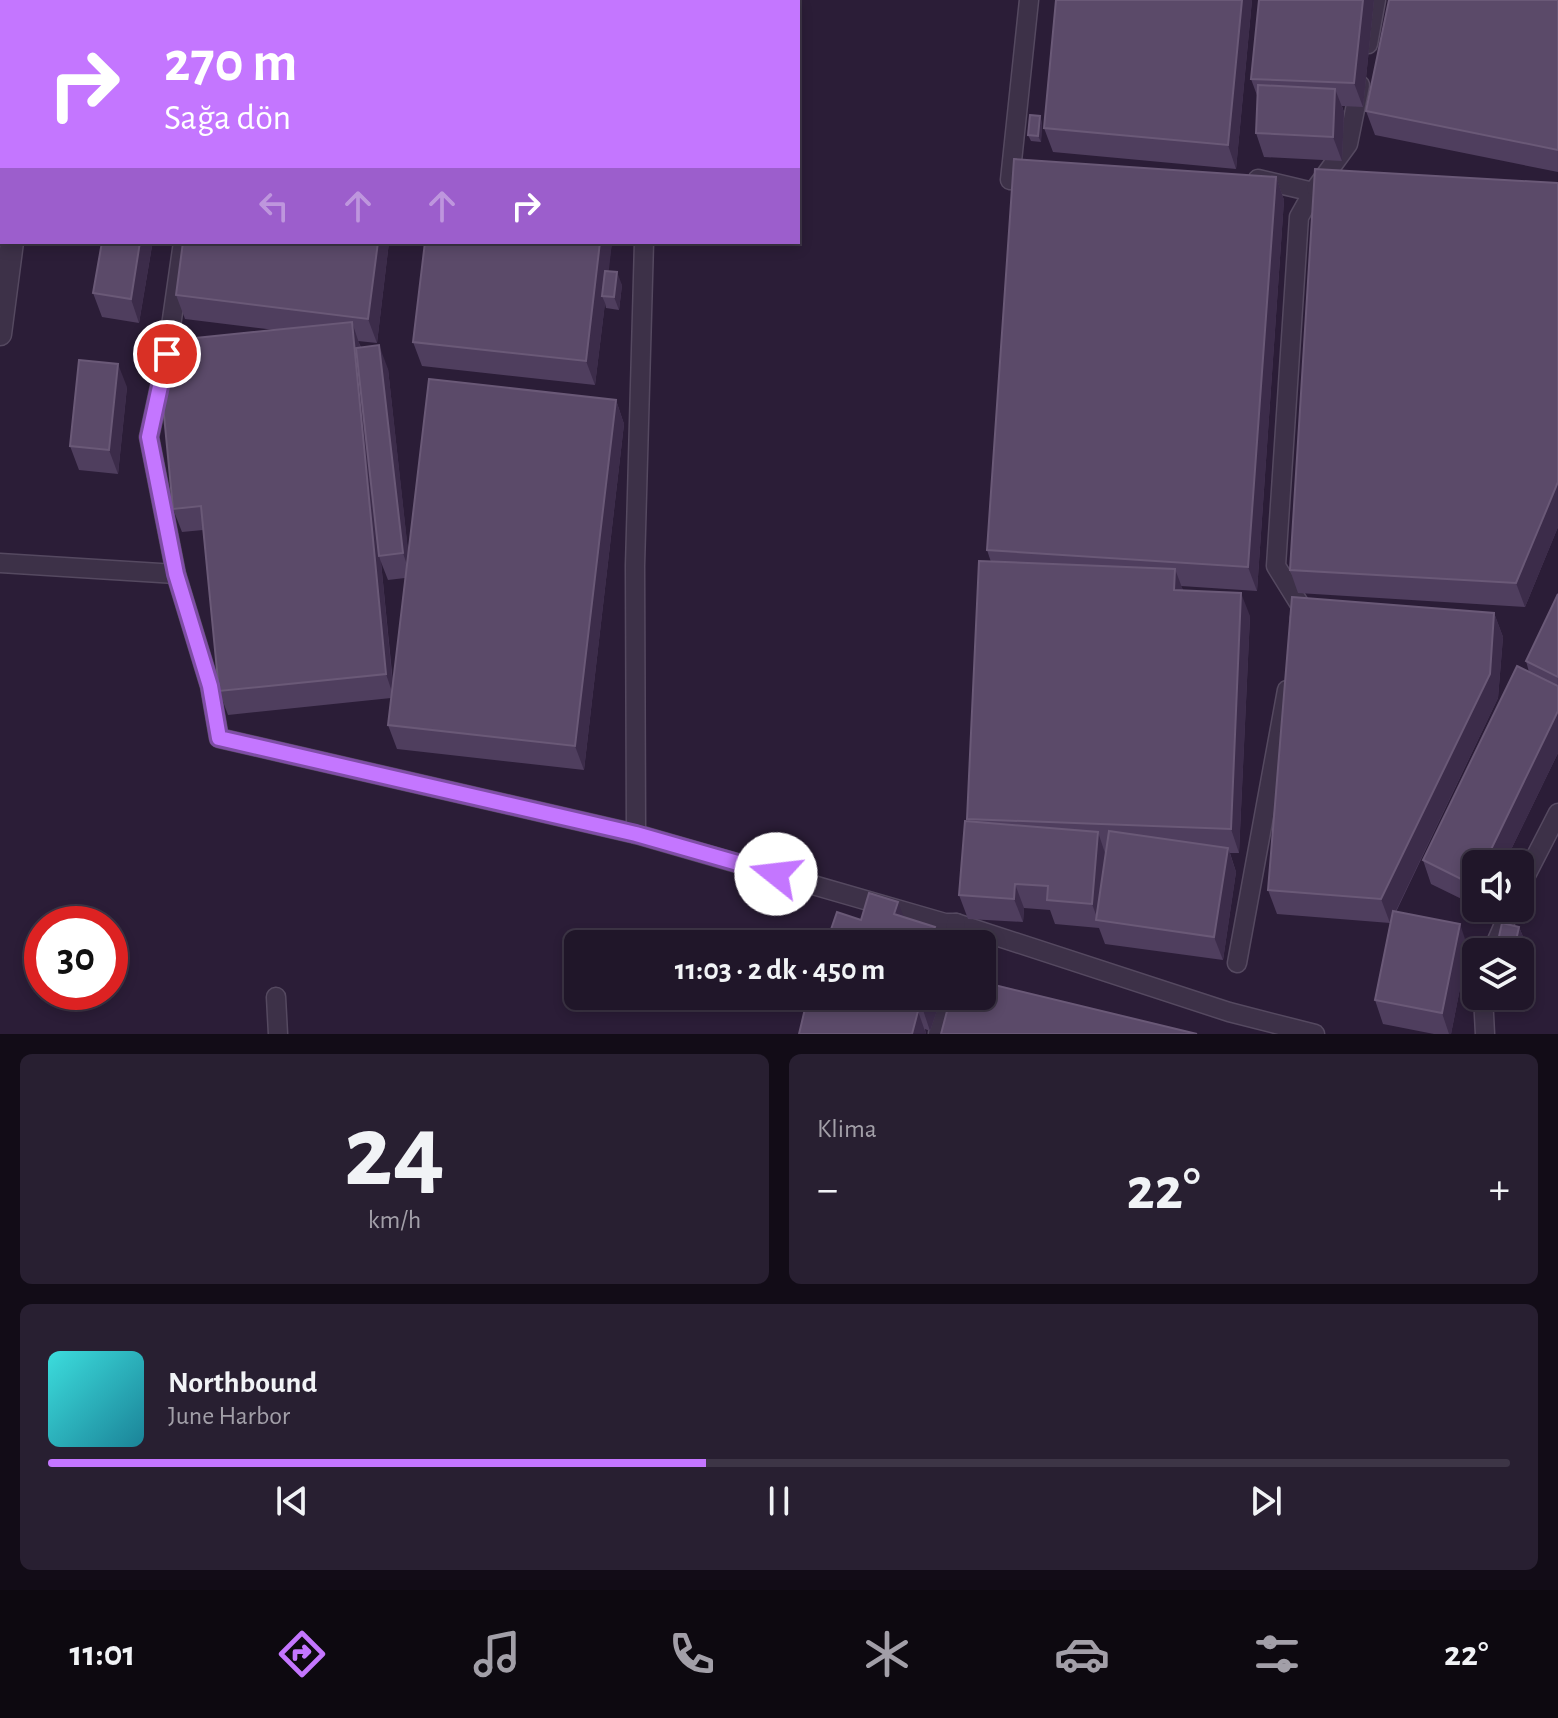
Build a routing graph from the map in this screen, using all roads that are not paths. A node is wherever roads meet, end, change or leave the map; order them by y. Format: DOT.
graph roads {
  1 [pos="1029,0"];
  2 [pos="1376,0"];
  3 [pos="1240,174"];
  4 [pos="1058,182"];
  5 [pos="1313,192"];
  6 [pos="11,244"];
  7 [pos="183,244"];
  8 [pos="644,244"];
  9 [pos="4,269"];
  10 [pos="0,334"];
  11 [pos="0,563"];
  12 [pos="176,574"];
  13 [pos="1296,639"];
  14 [pos="1291,670"];
  15 [pos="1558,813"];
  16 [pos="636,834"];
  17 [pos="1552,841"];
  18 [pos="1534,867"];
  19 [pos="956,923"];
  20 [pos="955,930"];
  21 [pos="1237,963"];
  22 [pos="276,997"];
  23 [pos="942,1010"];
  24 [pos="1484,1010"];
  25 [pos="278,1034"];
  26 [pos="938,1034"];
  27 [pos="1315,1034"];
  28 [pos="1485,1034"];
  1 -- 4 [label="street"];
  2 -- 5 [label="street"];
  3 -- 5 [label="street"];
  5 -- 13 [label="street"];
  6 -- 9 [label="street"];
  7 -- 12 [label="street"];
  8 -- 16 [label="street"];
  9 -- 10 [label="street"];
  11 -- 12 [label="street"];
  12 -- 16 [label="street"];
  14 -- 21 [label="street"];
  15 -- 17 [label="street"];
  16 -- 19 [label="street"];
  17 -- 18 [label="street"];
  19 -- 20 [label="street"];
  19 -- 27 [label="street"];
  22 -- 25 [label="street"];
  23 -- 26 [label="street"];
  24 -- 28 [label="street"];
}
